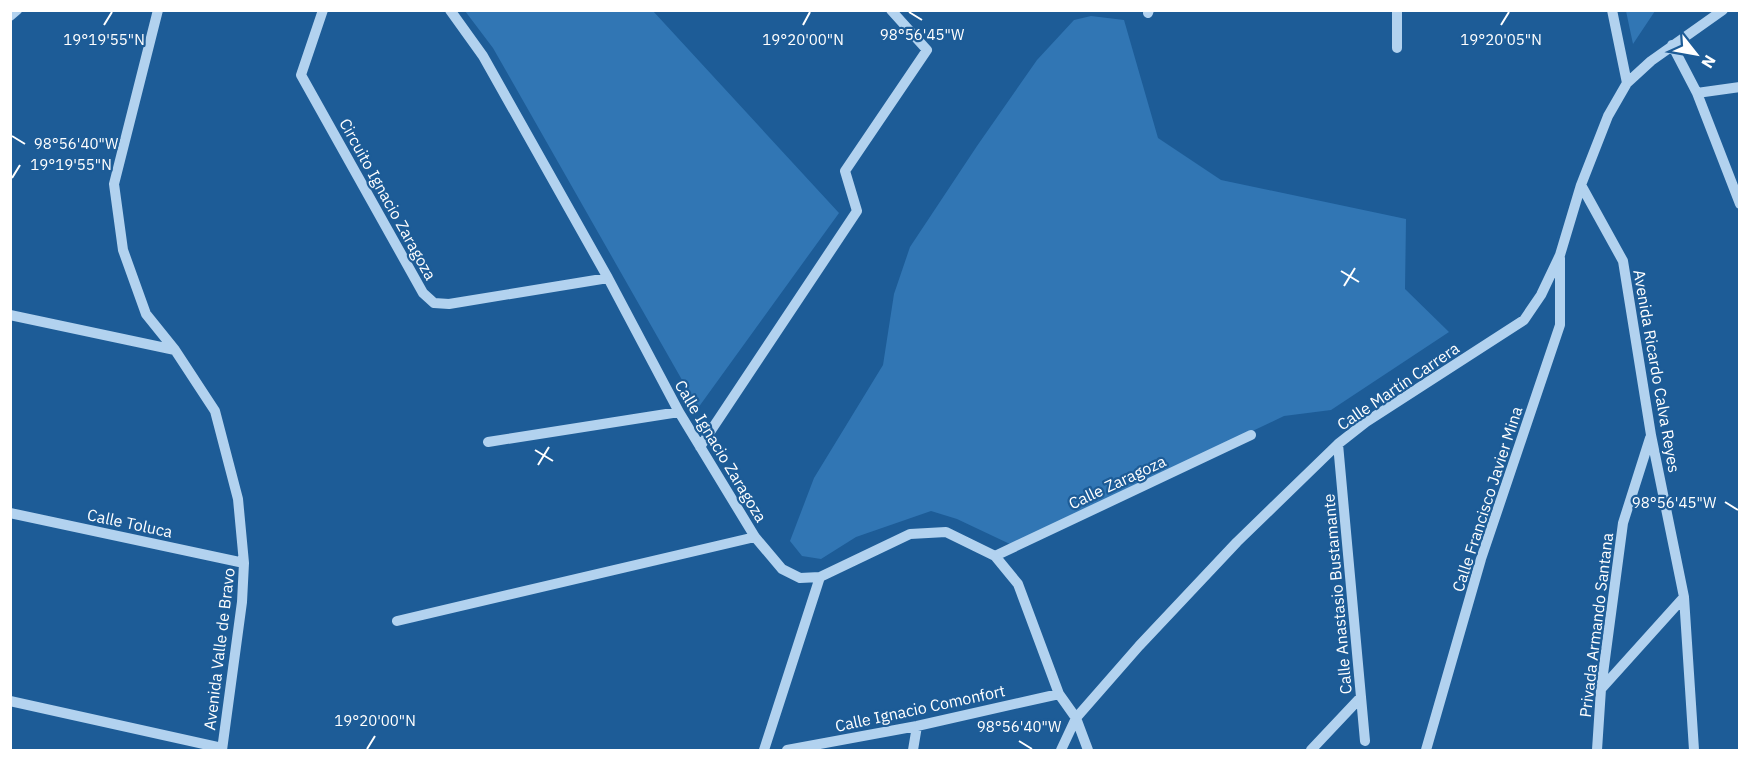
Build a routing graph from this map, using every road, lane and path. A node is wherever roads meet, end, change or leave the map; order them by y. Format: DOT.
graph roads {
  1 [pos="17,10"];
  2 [pos="158,10"];
  3 [pos="323,10"];
  4 [pos="450,10"];
  5 [pos="891,10"];
  6 [pos="1397,10"];
  7 [pos="1612,10"];
  8 [pos="1723,10"];
  9 [pos="10,16"];
  10 [pos="1672,45"];
  11 [pos="1397,48"];
  12 [pos="1627,83"];
  13 [pos="1740,87"];
  14 [pos="1697,93"];
  15 [pos="1581,185"];
  16 [pos="1740,204"];
  17 [pos="1560,255"];
  18 [pos="608,278"];
  19 [pos="10,315"];
  20 [pos="175,350"];
  21 [pos="679,412"];
  22 [pos="1251,435"];
  23 [pos="1651,435"];
  24 [pos="488,442"];
  25 [pos="1338,444"];
  26 [pos="700,447"];
  27 [pos="10,513"];
  28 [pos="755,537"];
  29 [pos="995,556"];
  30 [pos="244,562"];
  31 [pos="820,577"];
  32 [pos="1684,597"];
  33 [pos="398,621"];
  34 [pos="1601,689"];
  35 [pos="1059,694"];
  36 [pos="1361,697"];
  37 [pos="10,701"];
  38 [pos="1076,718"];
  39 [pos="917,726"];
  40 [pos="1365,741"];
  41 [pos="222,749"];
  42 [pos="764,750"];
  43 [pos="787,750"];
  44 [pos="913,750"];
  45 [pos="1062,750"];
  46 [pos="1088,750"];
  47 [pos="1311,750"];
  48 [pos="1426,750"];
  49 [pos="1597,750"];
  50 [pos="1694,750"];
  1 -- 9 [label="street"];
  2 -- 20 [label="street, Avenida Valle de Bravo"];
  3 -- 18 [label="street, Circuito Ignacio Zaragoza"];
  4 -- 18 [label="street, Calle Ignacio Zaragoza"];
  5 -- 26 [label="street"];
  6 -- 11 [label="street"];
  7 -- 12 [label="street"];
  8 -- 10 [label="street, Calle Martín Carrera"];
  10 -- 12 [label="street, Calle Martín Carrera"];
  10 -- 14 [label="street"];
  12 -- 15 [label="street, Calle Martín Carrera"];
  13 -- 14 [label="street"];
  14 -- 16 [label="street"];
  15 -- 17 [label="street, Calle Martín Carrera"];
  15 -- 23 [label="street, Avenida Ricardo Calva Reyes"];
  17 -- 25 [label="street, Calle Martín Carrera"];
  17 -- 48 [label="street, Calle Francisco Javier Mina"];
  18 -- 21 [label="street, Calle Ignacio Zaragoza"];
  19 -- 20 [label="street"];
  20 -- 30 [label="street, Avenida Valle de Bravo"];
  21 -- 24 [label="street"];
  21 -- 26 [label="street, Calle Ignacio Zaragoza"];
  22 -- 29 [label="street, Calle Zaragoza"];
  23 -- 32 [label="street, Avenida Ricardo Calva Reyes"];
  23 -- 34 [label="street, Privada Armando Santana"];
  25 -- 36 [label="street, Calle Anastasio Bustamante"];
  25 -- 38 [label="street, Calle Martín Carrera"];
  26 -- 28 [label="street, Calle Ignacio Zaragoza"];
  27 -- 30 [label="street, Calle Toluca"];
  28 -- 31 [label="street, Calle Ignacio Zaragoza"];
  28 -- 33 [label="street"];
  29 -- 31 [label="street"];
  29 -- 35 [label="street"];
  30 -- 41 [label="street, Avenida Valle de Bravo"];
  31 -- 42 [label="street"];
  32 -- 34 [label="street"];
  32 -- 50 [label="street, Avenida Ricardo Calva Reyes"];
  34 -- 49 [label="street, Privada Armando Santana"];
  35 -- 38 [label="street"];
  35 -- 39 [label="street, Calle Ignacio Comonfort"];
  36 -- 40 [label="street, Calle Anastasio Bustamante"];
  36 -- 47 [label="street"];
  37 -- 41 [label="street"];
  38 -- 45 [label="street, Calle Martín Carrera"];
  38 -- 46 [label="street"];
  39 -- 43 [label="street, Calle Ignacio Comonfort"];
  39 -- 44 [label="street"];
}
